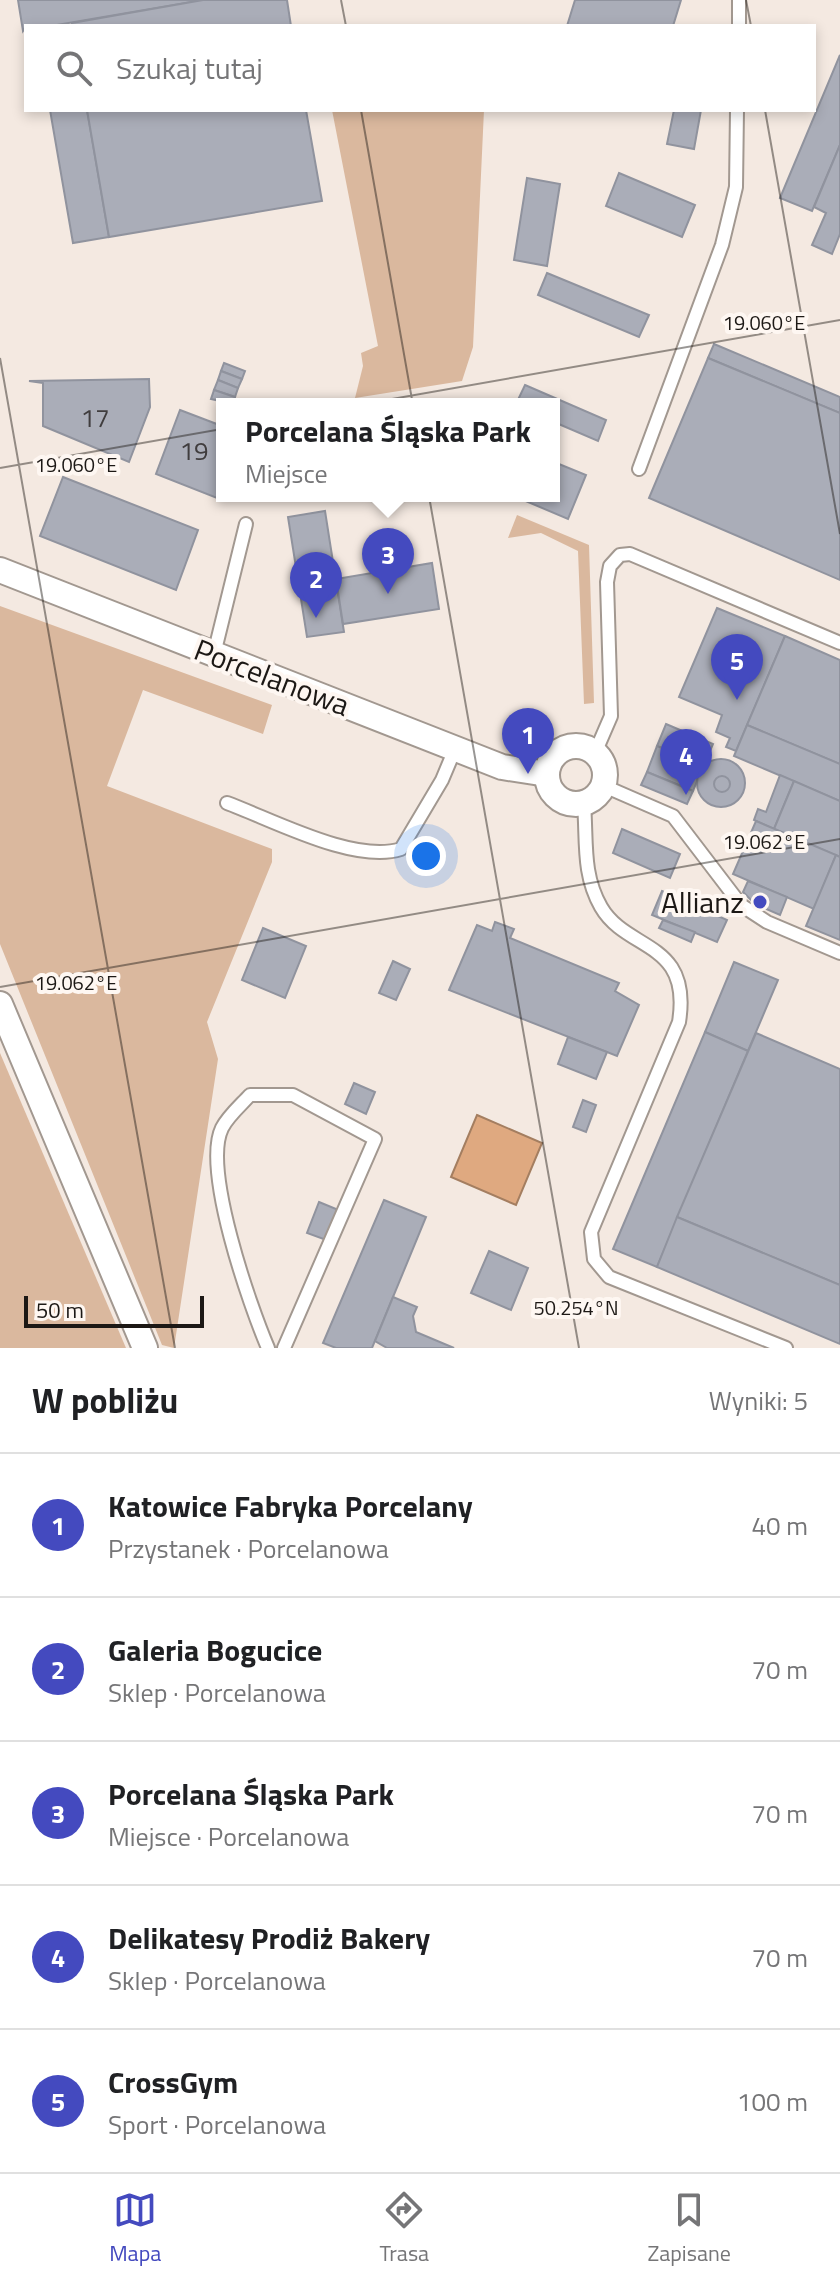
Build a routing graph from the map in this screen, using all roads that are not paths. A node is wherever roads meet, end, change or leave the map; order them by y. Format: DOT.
graph roads {
  1 [pos="739,0"];
  2 [pos="739,24"];
  3 [pos="737,112"];
  4 [pos="639,469"];
  5 [pos="246,524"];
  6 [pos="0,570"];
  7 [pos="840,643"];
  8 [pos="214,654"];
  9 [pos="455,749"];
  10 [pos="595,753"];
  11 [pos="547,774"];
  12 [pos="612,790"];
  13 [pos="227,803"];
  14 [pos="584,804"];
  15 [pos="840,953"];
  16 [pos="0,1004"];
  17 [pos="145,1348"];
  18 [pos="268,1348"];
  19 [pos="284,1348"];
  20 [pos="786,1348"];
  1 -- 2 [label="lane"];
  3 -- 4 [label="lane"];
  5 -- 8 [label="lane"];
  6 -- 8 [label="street, Porcelanowa"];
  7 -- 10 [label="lane"];
  8 -- 9 [label="street, Porcelanowa"];
  9 -- 11 [label="street, Porcelanowa"];
  9 -- 13 [label="lane"];
  10 -- 11 [label="street"];
  10 -- 12 [label="street"];
  11 -- 14 [label="street"];
  12 -- 14 [label="street"];
  12 -- 15 [label="lane"];
  14 -- 20 [label="lane"];
  16 -- 17 [label="street"];
  18 -- 19 [label="lane"];
}
